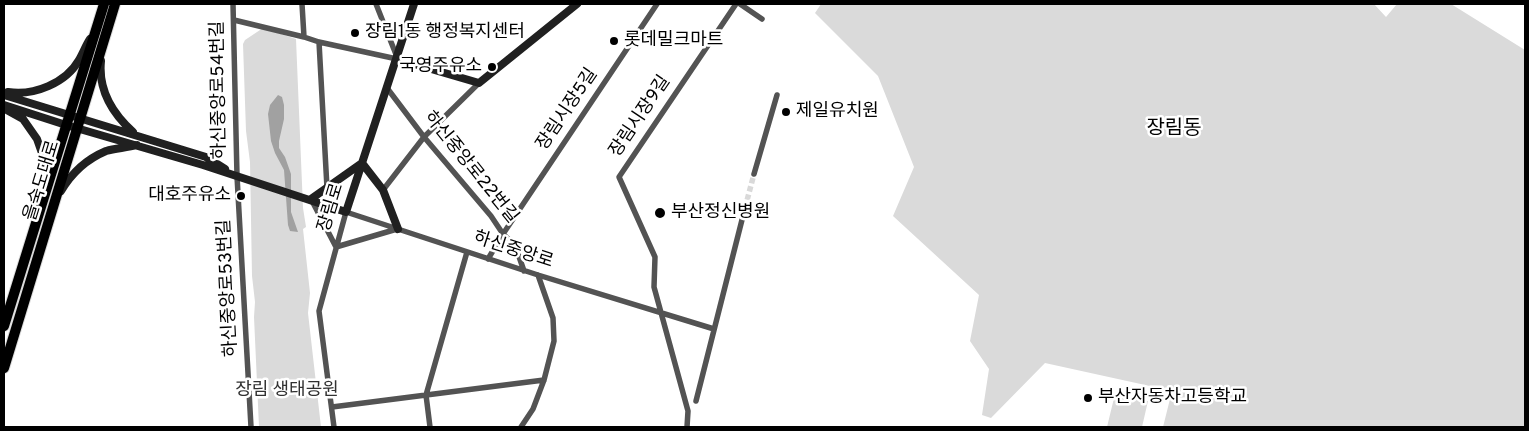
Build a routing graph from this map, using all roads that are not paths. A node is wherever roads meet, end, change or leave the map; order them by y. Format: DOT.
graph roads {
  1 [pos="104,4"];
  2 [pos="115,4"];
  3 [pos="233,4"];
  4 [pos="302,4"];
  5 [pos="376,4"];
  6 [pos="414,4"];
  7 [pos="576,4"];
  8 [pos="657,4"];
  9 [pos="738,4"];
  10 [pos="762,19"];
  11 [pos="234,20"];
  12 [pos="97,26"];
  13 [pos="304,37"];
  14 [pos="104,39"];
  15 [pos="319,42"];
  16 [pos="397,59"];
  17 [pos="479,83"];
  18 [pos="388,88"];
  19 [pos="4,94"];
  20 [pos="777,95"];
  21 [pos="4,106"];
  22 [pos="75,116"];
  23 [pos="71,127"];
  24 [pos="136,135"];
  25 [pos="424,137"];
  26 [pos="137,145"];
  27 [pos="362,163"];
  28 [pos="754,174"];
  29 [pos="240,177"];
  30 [pos="327,188"];
  31 [pos="383,190"];
  32 [pos="43,198"];
  33 [pos="308,198"];
  34 [pos="54,204"];
  35 [pos="745,208"];
  36 [pos="346,212"];
  37 [pos="398,229"];
  38 [pos="503,234"];
  39 [pos="336,247"];
  40 [pos="467,252"];
  41 [pos="488,259"];
  42 [pos="524,271"];
  43 [pos="538,275"];
  44 [pos="660,312"];
  45 [pos="4,326"];
  46 [pos="714,329"];
  47 [pos="4,368"];
  48 [pos="544,380"];
  49 [pos="426,394"];
  50 [pos="696,401"];
  51 [pos="332,406"];
  52 [pos="251,427"];
  53 [pos="334,427"];
  54 [pos="430,427"];
  55 [pos="521,427"];
  56 [pos="687,427"];
  1 -- 12 [label="highway, 을숙도대로"];
  2 -- 14 [label="highway, 을숙도대로"];
  3 -- 11 [label="street, 하신중앙로54번길"];
  4 -- 13 [label="street"];
  5 -- 16 [label="street"];
  6 -- 16 [label="street, 장림로"];
  7 -- 17 [label="street"];
  8 -- 38 [label="street, 장림시장5길"];
  9 -- 10 [label="street"];
  9 -- 44 [label="street, 장림시장9길"];
  11 -- 13 [label="street"];
  11 -- 29 [label="street, 하신중앙로54번길"];
  12 -- 19 [label="street"];
  12 -- 22 [label="highway, 을숙도대로"];
  13 -- 15 [label="street"];
  14 -- 22 [label="highway, 을숙도대로"];
  14 -- 24 [label="street"];
  15 -- 16 [label="street"];
  15 -- 30 [label="street"];
  16 -- 17 [label="street"];
  16 -- 18 [label="street, 장림로"];
  17 -- 25 [label="street"];
  18 -- 25 [label="street, 하신중앙로22번길"];
  18 -- 27 [label="street, 장림로"];
  19 -- 22 [label="street"];
  20 -- 28 [label="street"];
  21 -- 23 [label="street"];
  21 -- 32 [label="street"];
  22 -- 23 [label="highway, 을숙도대로"];
  22 -- 24 [label="street"];
  23 -- 26 [label="street"];
  23 -- 32 [label="highway, 을숙도대로"];
  23 -- 34 [label="highway, 을숙도대로"];
  24 -- 29 [label="street"];
  25 -- 31 [label="street"];
  25 -- 38 [label="street, 하신중앙로22번길"];
  26 -- 29 [label="street"];
  26 -- 34 [label="street"];
  27 -- 30 [label="street"];
  27 -- 31 [label="street"];
  27 -- 36 [label="street, 장림로"];
  29 -- 33 [label="street, 하신중앙로"];
  29 -- 52 [label="street, 하신중앙로53번길"];
  30 -- 33 [label="street"];
  31 -- 37 [label="street"];
  32 -- 45 [label="highway, 을숙도대로"];
  33 -- 36 [label="street, 하신중앙로"];
  33 -- 39 [label="street"];
  34 -- 47 [label="highway, 을숙도대로"];
  35 -- 46 [label="street"];
  36 -- 37 [label="street, 하신중앙로"];
  36 -- 39 [label="street, 장림로"];
  37 -- 39 [label="street"];
  37 -- 40 [label="street, 하신중앙로"];
  38 -- 41 [label="street, 장림시장5길"];
  38 -- 42 [label="street, 하신중앙로22번길"];
  39 -- 51 [label="street, 장림로"];
  40 -- 41 [label="street, 하신중앙로"];
  40 -- 49 [label="street"];
  41 -- 42 [label="street, 하신중앙로"];
  42 -- 43 [label="street, 하신중앙로"];
  43 -- 44 [label="street, 하신중앙로"];
  43 -- 48 [label="street"];
  44 -- 46 [label="street, 하신중앙로"];
  44 -- 56 [label="street"];
  46 -- 50 [label="street"];
  48 -- 49 [label="street"];
  48 -- 55 [label="street"];
  49 -- 51 [label="street"];
  49 -- 54 [label="street"];
  51 -- 53 [label="street, 장림로"];
}
